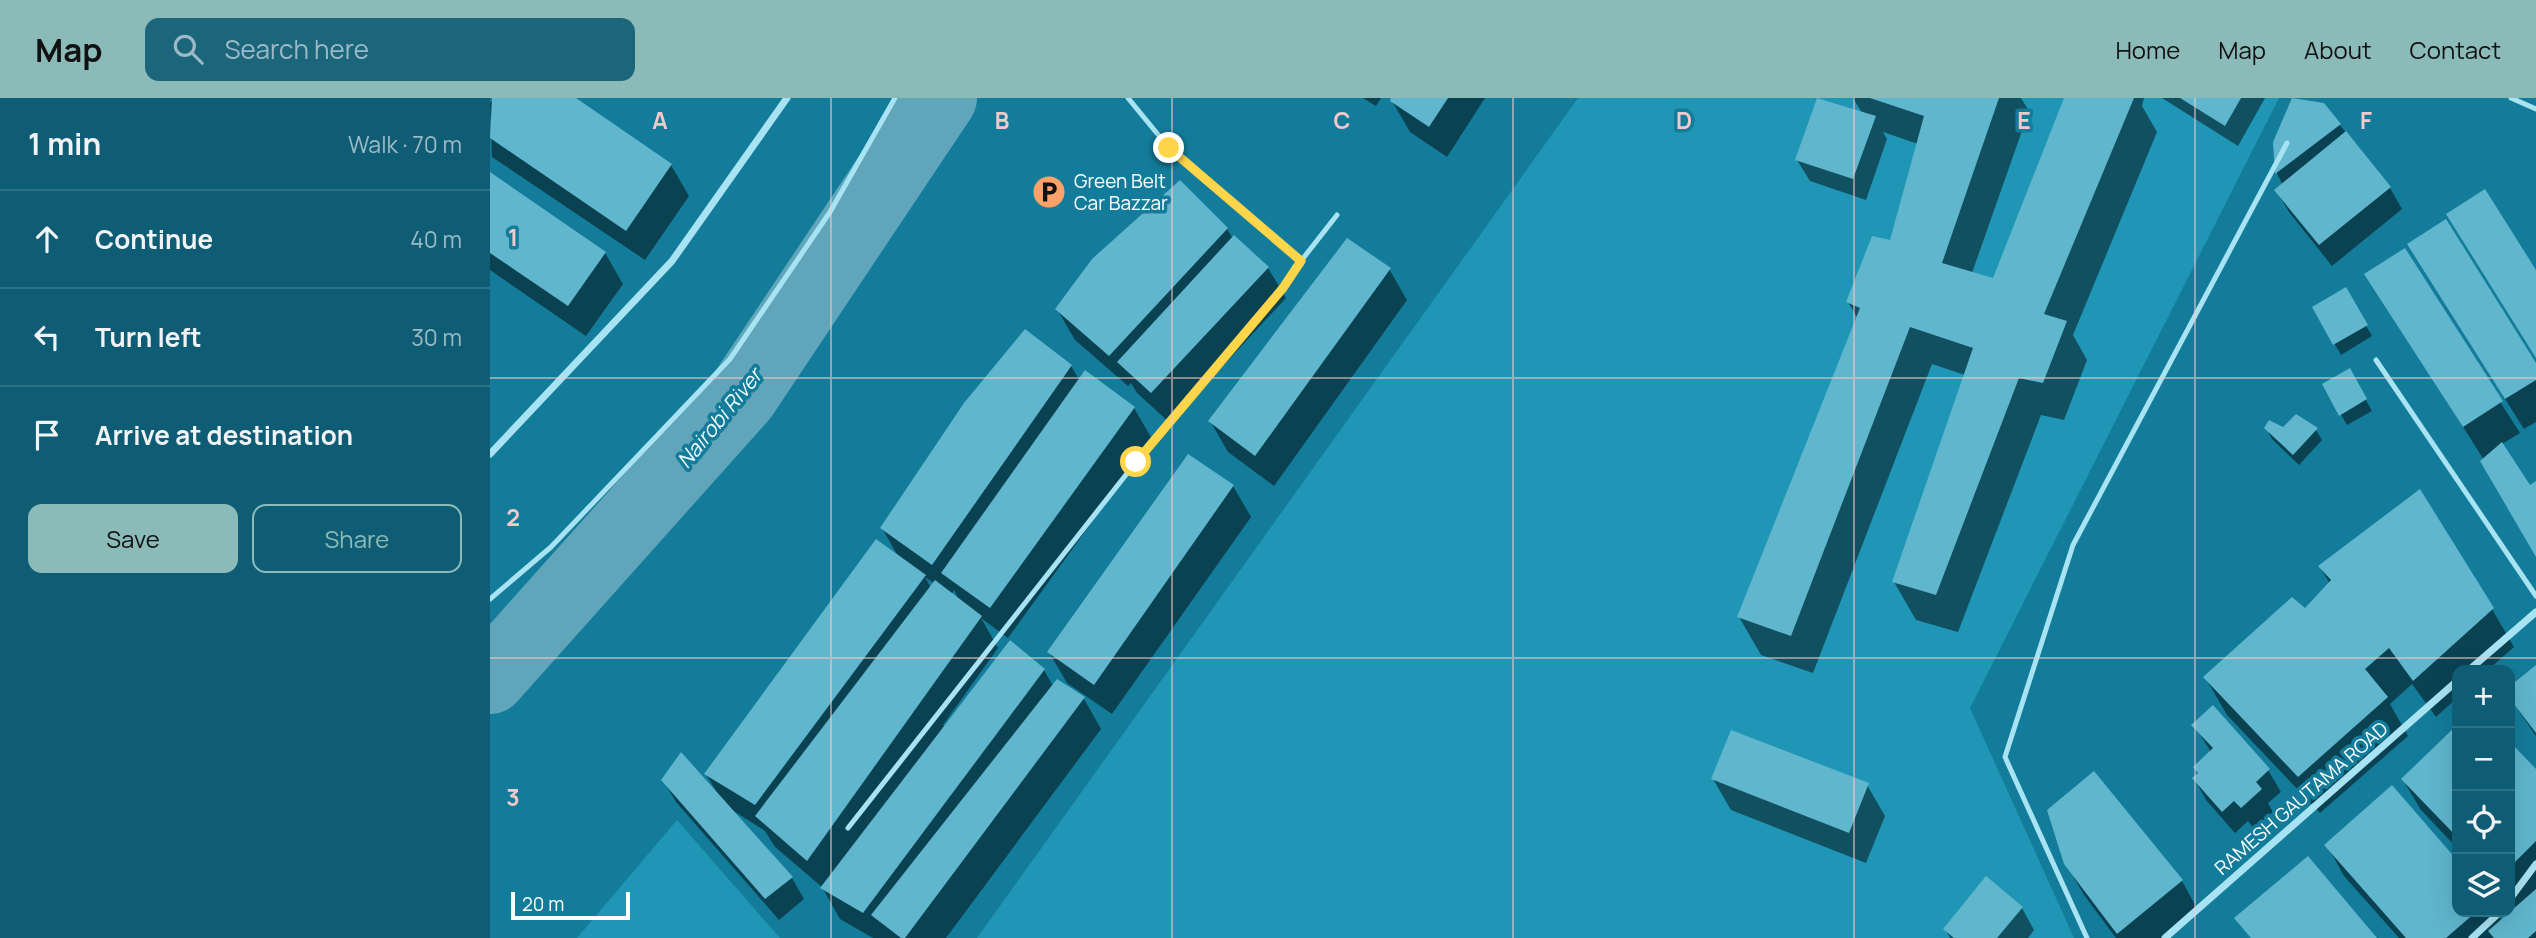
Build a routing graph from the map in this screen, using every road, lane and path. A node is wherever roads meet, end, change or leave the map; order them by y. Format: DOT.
graph roads {
  1 [pos="787,98"];
  2 [pos="895,98"];
  3 [pos="1128,98"];
  4 [pos="2511,98"];
  5 [pos="2536,109"];
  6 [pos="2287,143"];
  7 [pos="1337,215"];
  8 [pos="1301,261"];
  9 [pos="2376,360"];
  10 [pos="490,454"];
  11 [pos="2536,596"];
  12 [pos="490,599"];
  13 [pos="2536,611"];
  14 [pos="2475,665"];
  15 [pos="2452,685"];
  16 [pos="848,828"];
  17 [pos="2536,864"];
  18 [pos="2515,892"];
  19 [pos="2495,917"];
  20 [pos="2087,938"];
  21 [pos="2165,938"];
  22 [pos="2472,938"];
  1 -- 10 [label="street"];
  2 -- 12 [label="lane"];
  3 -- 8 [label="lane"];
  4 -- 5 [label="lane"];
  6 -- 20 [label="lane"];
  7 -- 8 [label="lane"];
  8 -- 16 [label="lane"];
  9 -- 11 [label="lane"];
  13 -- 14 [label="street"];
  15 -- 21 [label="street, RAMESH GAUTAMA ROAD"];
  17 -- 18 [label="street"];
  19 -- 22 [label="street"];
}
